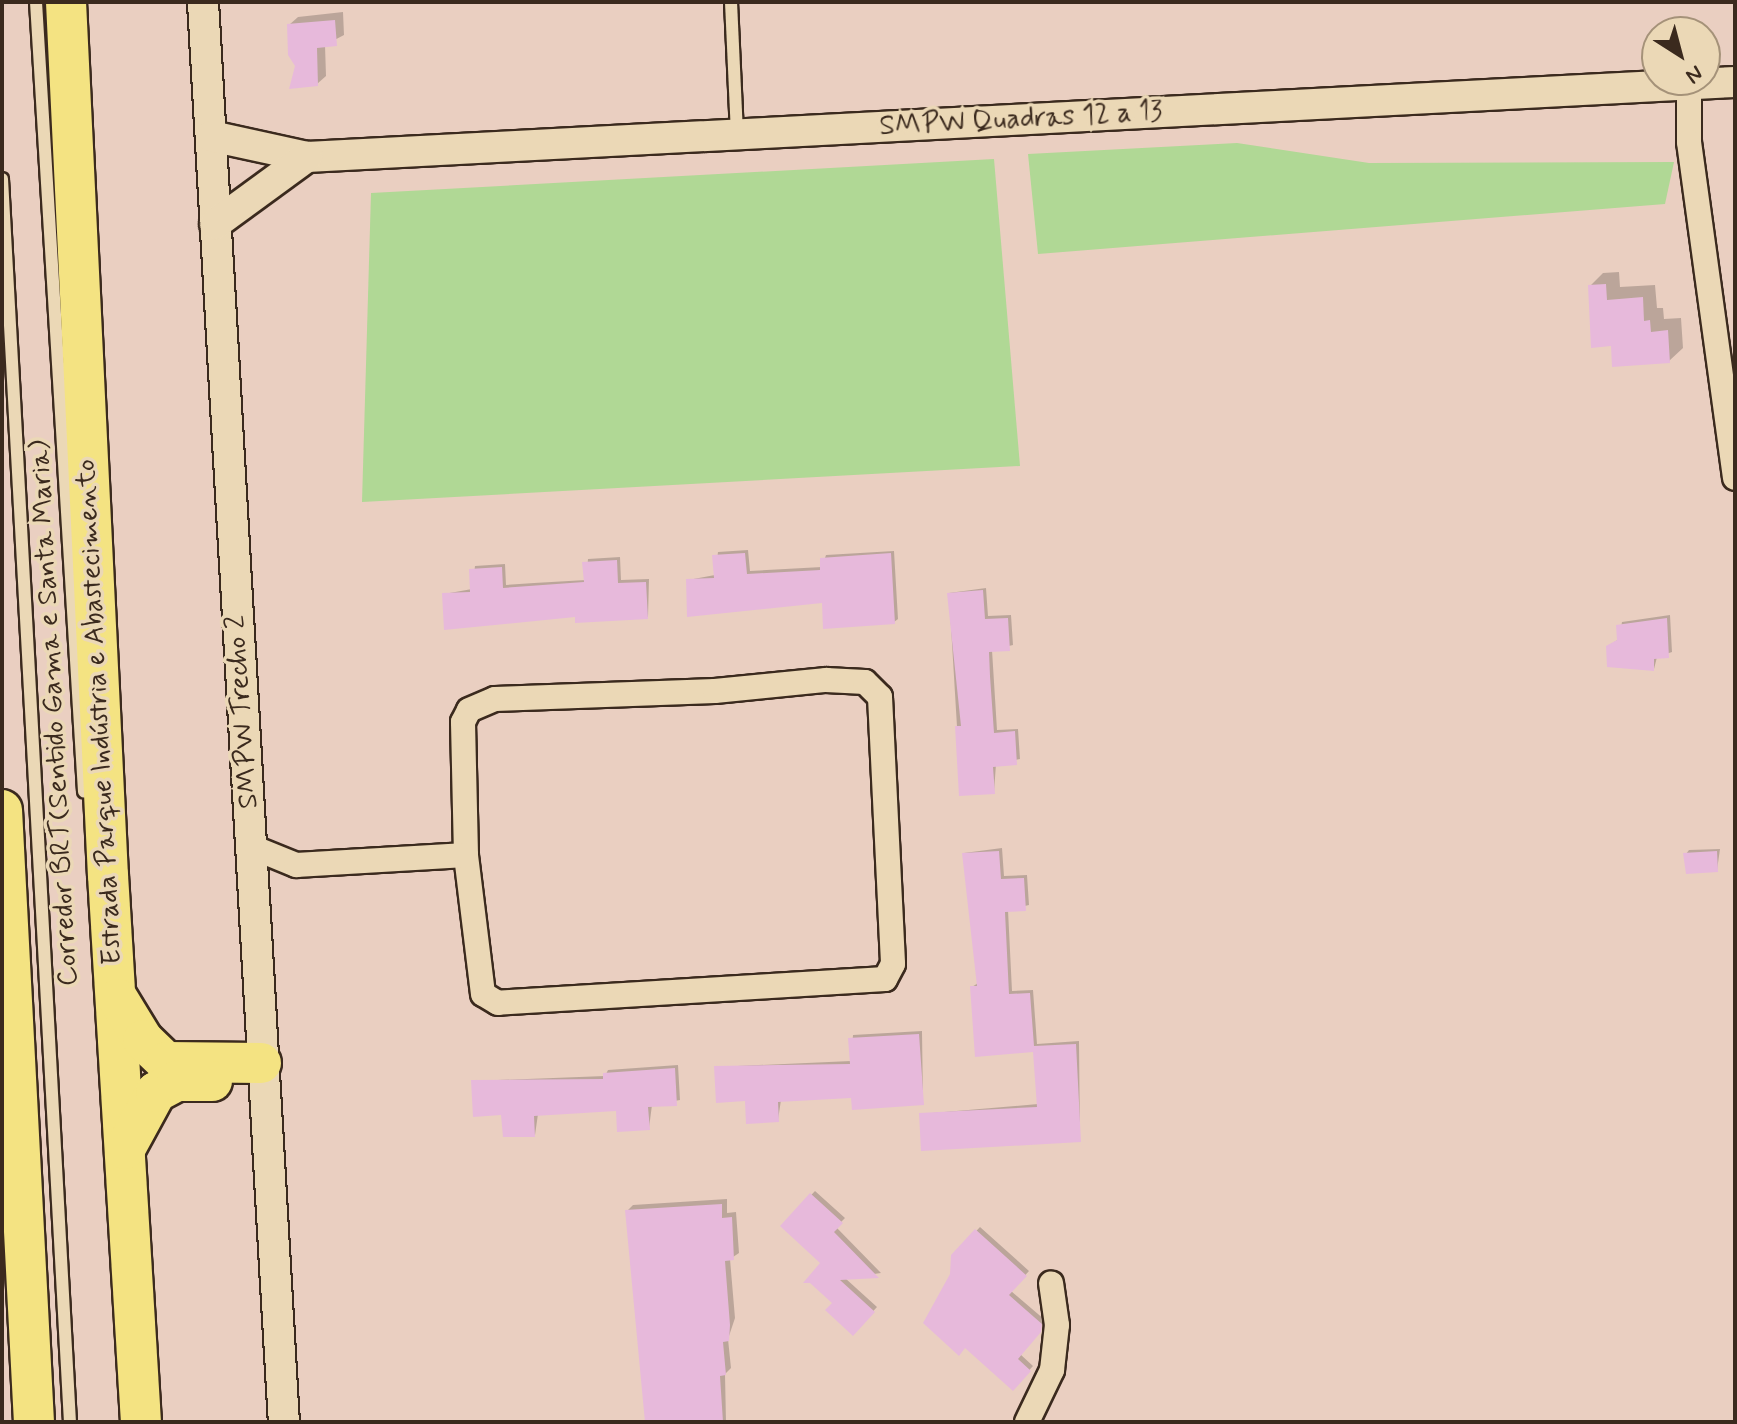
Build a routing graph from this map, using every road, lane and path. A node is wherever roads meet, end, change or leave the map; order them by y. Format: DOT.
graph roads {
  1 [pos="36,2"];
  2 [pos="66,2"];
  3 [pos="203,2"];
  4 [pos="731,2"];
  5 [pos="1641,88"];
  6 [pos="1689,96"];
  7 [pos="737,135"];
  8 [pos="211,136"];
  9 [pos="307,157"];
  10 [pos="2,179"];
  11 [pos="215,224"];
  12 [pos="1735,478"];
  13 [pos="85,800"];
  14 [pos="2,810"];
  15 [pos="2,823"];
  16 [pos="252,847"];
  17 [pos="466,855"];
  18 [pos="296,865"];
  19 [pos="255,886"];
  20 [pos="114,993"];
  21 [pos="261,1074"];
  22 [pos="125,1149"];
  23 [pos="1051,1283"];
  24 [pos="34,1422"];
  25 [pos="70,1422"];
  26 [pos="141,1422"];
  27 [pos="284,1422"];
  28 [pos="1027,1422"];
  1 -- 13 [label="lane, Corredor BRT(Sentido Gama e Santa Maria)"];
  2 -- 20 [label="highway, Estrada Parque Indústria e Abastecimento"];
  3 -- 8 [label="street, SMPW Trecho 2"];
  4 -- 7 [label="lane"];
  5 -- 7 [label="street, SMPW Quadras 12 a 13"];
  6 -- 12 [label="street"];
  7 -- 9 [label="street, SMPW Quadras 12 a 13"];
  8 -- 9 [label="street, SMPW Quadras 12 a 13"];
  8 -- 11 [label="street, SMPW Trecho 2"];
  9 -- 11 [label="street"];
  10 -- 25 [label="lane"];
  11 -- 16 [label="street, SMPW Trecho 2"];
  14 -- 15 [label="highway"];
  15 -- 24 [label="highway"];
  16 -- 18 [label="street"];
  16 -- 19 [label="street, SMPW Trecho 2"];
  17 -- 17 [label="street"];
  17 -- 18 [label="street"];
  18 -- 19 [label="street"];
  19 -- 21 [label="street, SMPW Trecho 2"];
  20 -- 21 [label="highway"];
  20 -- 22 [label="highway, Estrada Parque Indústria e Abastecimento"];
  21 -- 22 [label="highway"];
  21 -- 27 [label="street, SMPW Trecho 2"];
  22 -- 26 [label="highway, Estrada Parque Indústria e Abastecimento"];
  23 -- 28 [label="street"];
}
